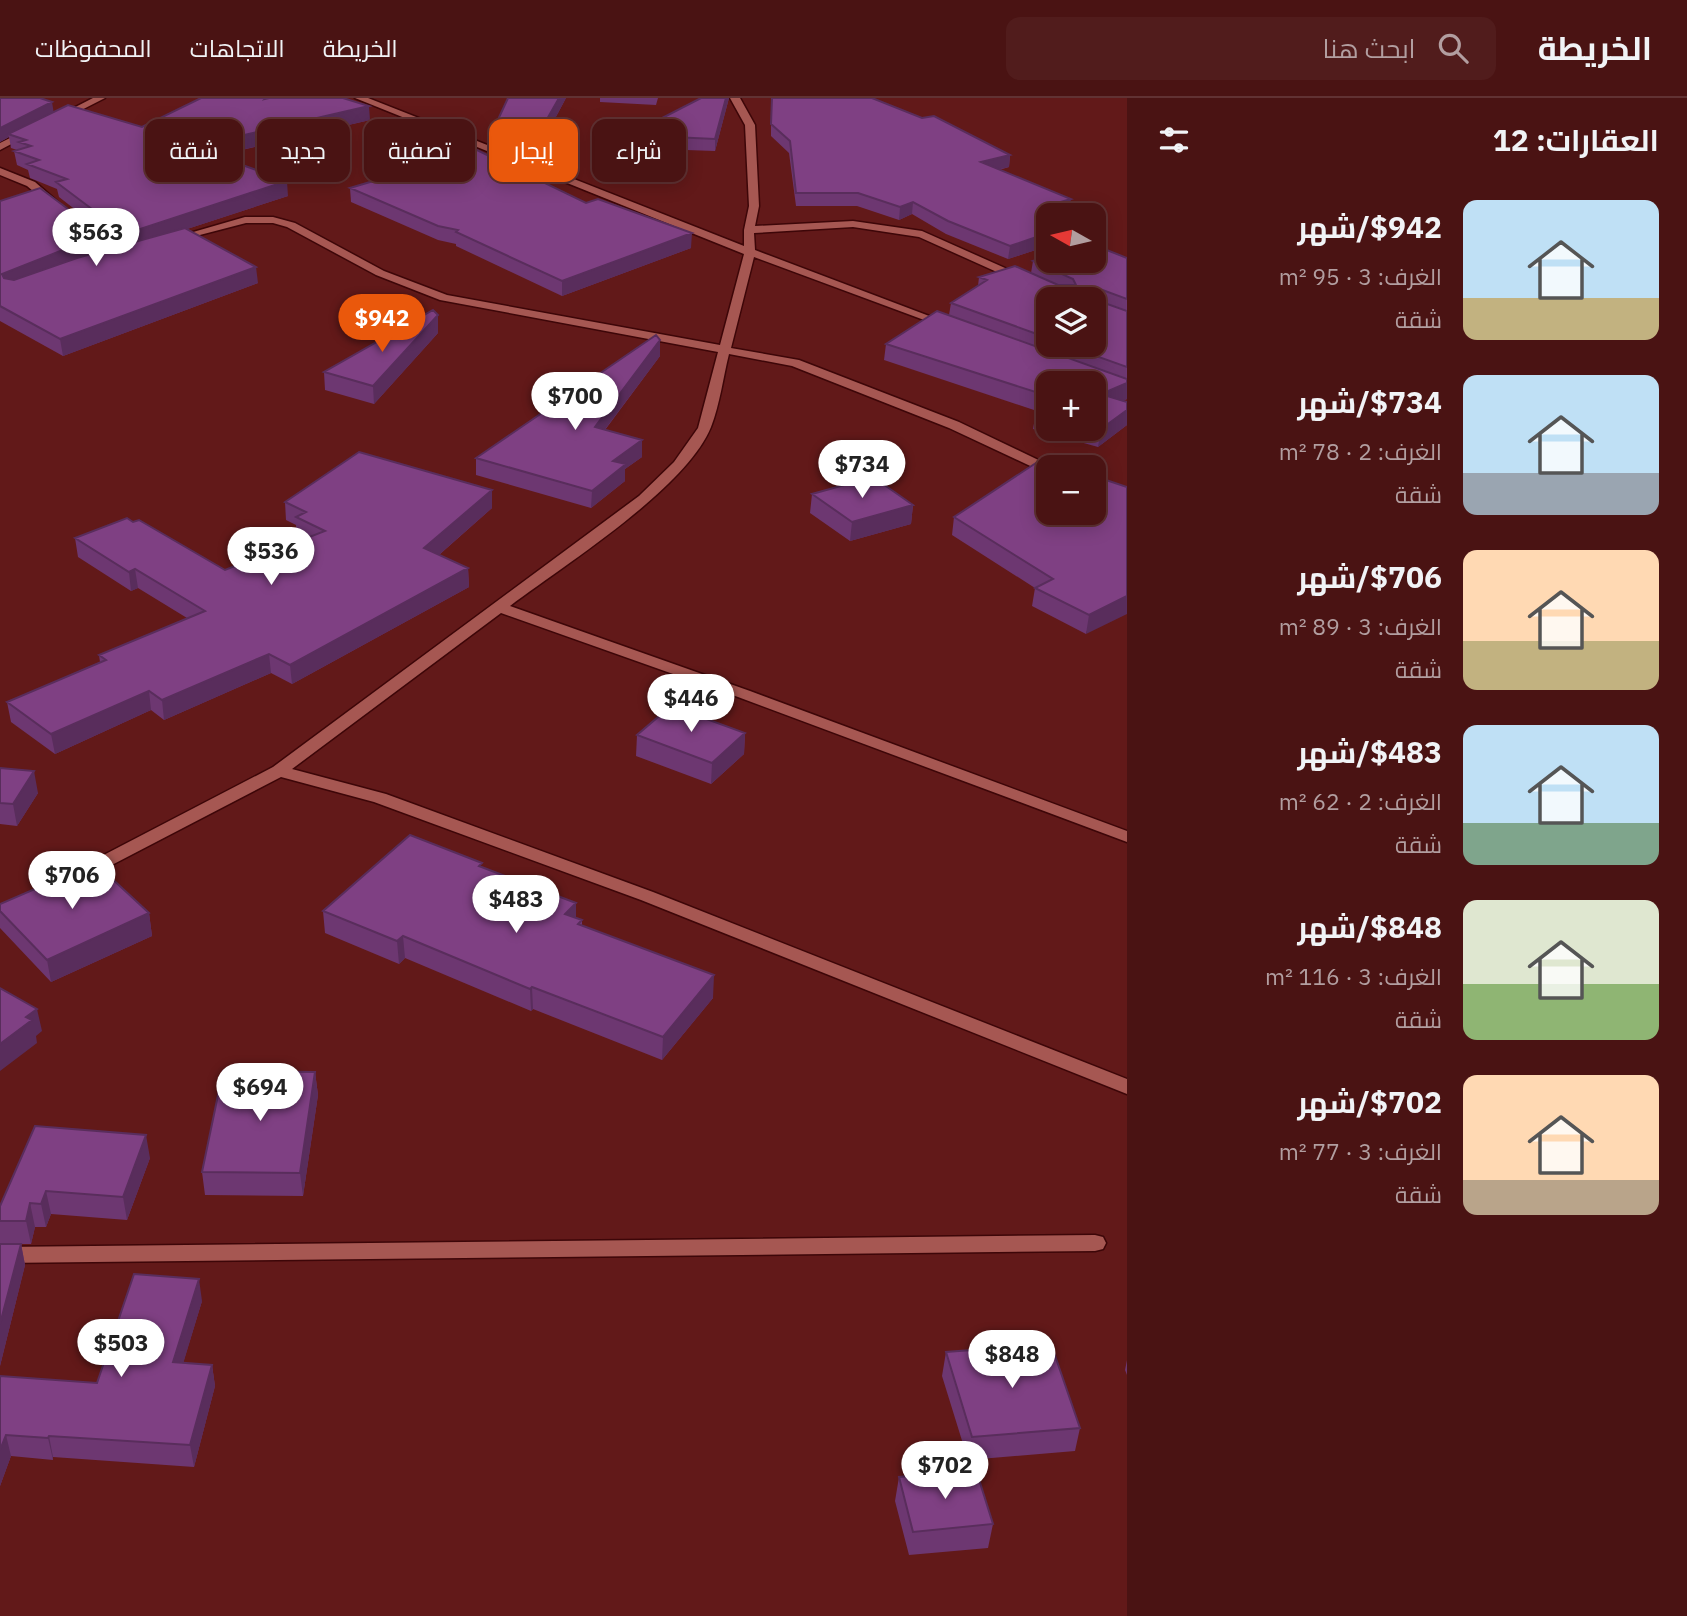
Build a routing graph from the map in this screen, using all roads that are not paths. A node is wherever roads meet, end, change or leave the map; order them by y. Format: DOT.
graph roads {
  1 [pos="100,98"];
  2 [pos="360,98"];
  3 [pos="735,98"];
  4 [pos="50,122"];
  5 [pos="37,128"];
  6 [pos="0,147"];
  7 [pos="0,171"];
  8 [pos="63,210"];
  9 [pos="749,230"];
  10 [pos="161,245"];
  11 [pos="750,252"];
  12 [pos="1039,287"];
  13 [pos="958,329"];
  14 [pos="725,352"];
  15 [pos="1036,463"];
  16 [pos="498,607"];
  17 [pos="279,771"];
  18 [pos="1127,837"];
  19 [pos="61,885"];
  20 [pos="1127,1087"];
  21 [pos="1095,1243"];
  22 [pos="0,1255"];
  1 -- 4 [label="street"];
  2 -- 11 [label="street"];
  3 -- 9 [label="street"];
  5 -- 6 [label="street"];
  7 -- 8 [label="street"];
  9 -- 11 [label="street"];
  9 -- 12 [label="street"];
  10 -- 14 [label="street"];
  11 -- 13 [label="street"];
  11 -- 14 [label="street"];
  14 -- 15 [label="street"];
  14 -- 16 [label="street"];
  16 -- 17 [label="street"];
  16 -- 18 [label="street"];
  17 -- 19 [label="street"];
  17 -- 20 [label="street"];
  21 -- 22 [label="street"];
}
